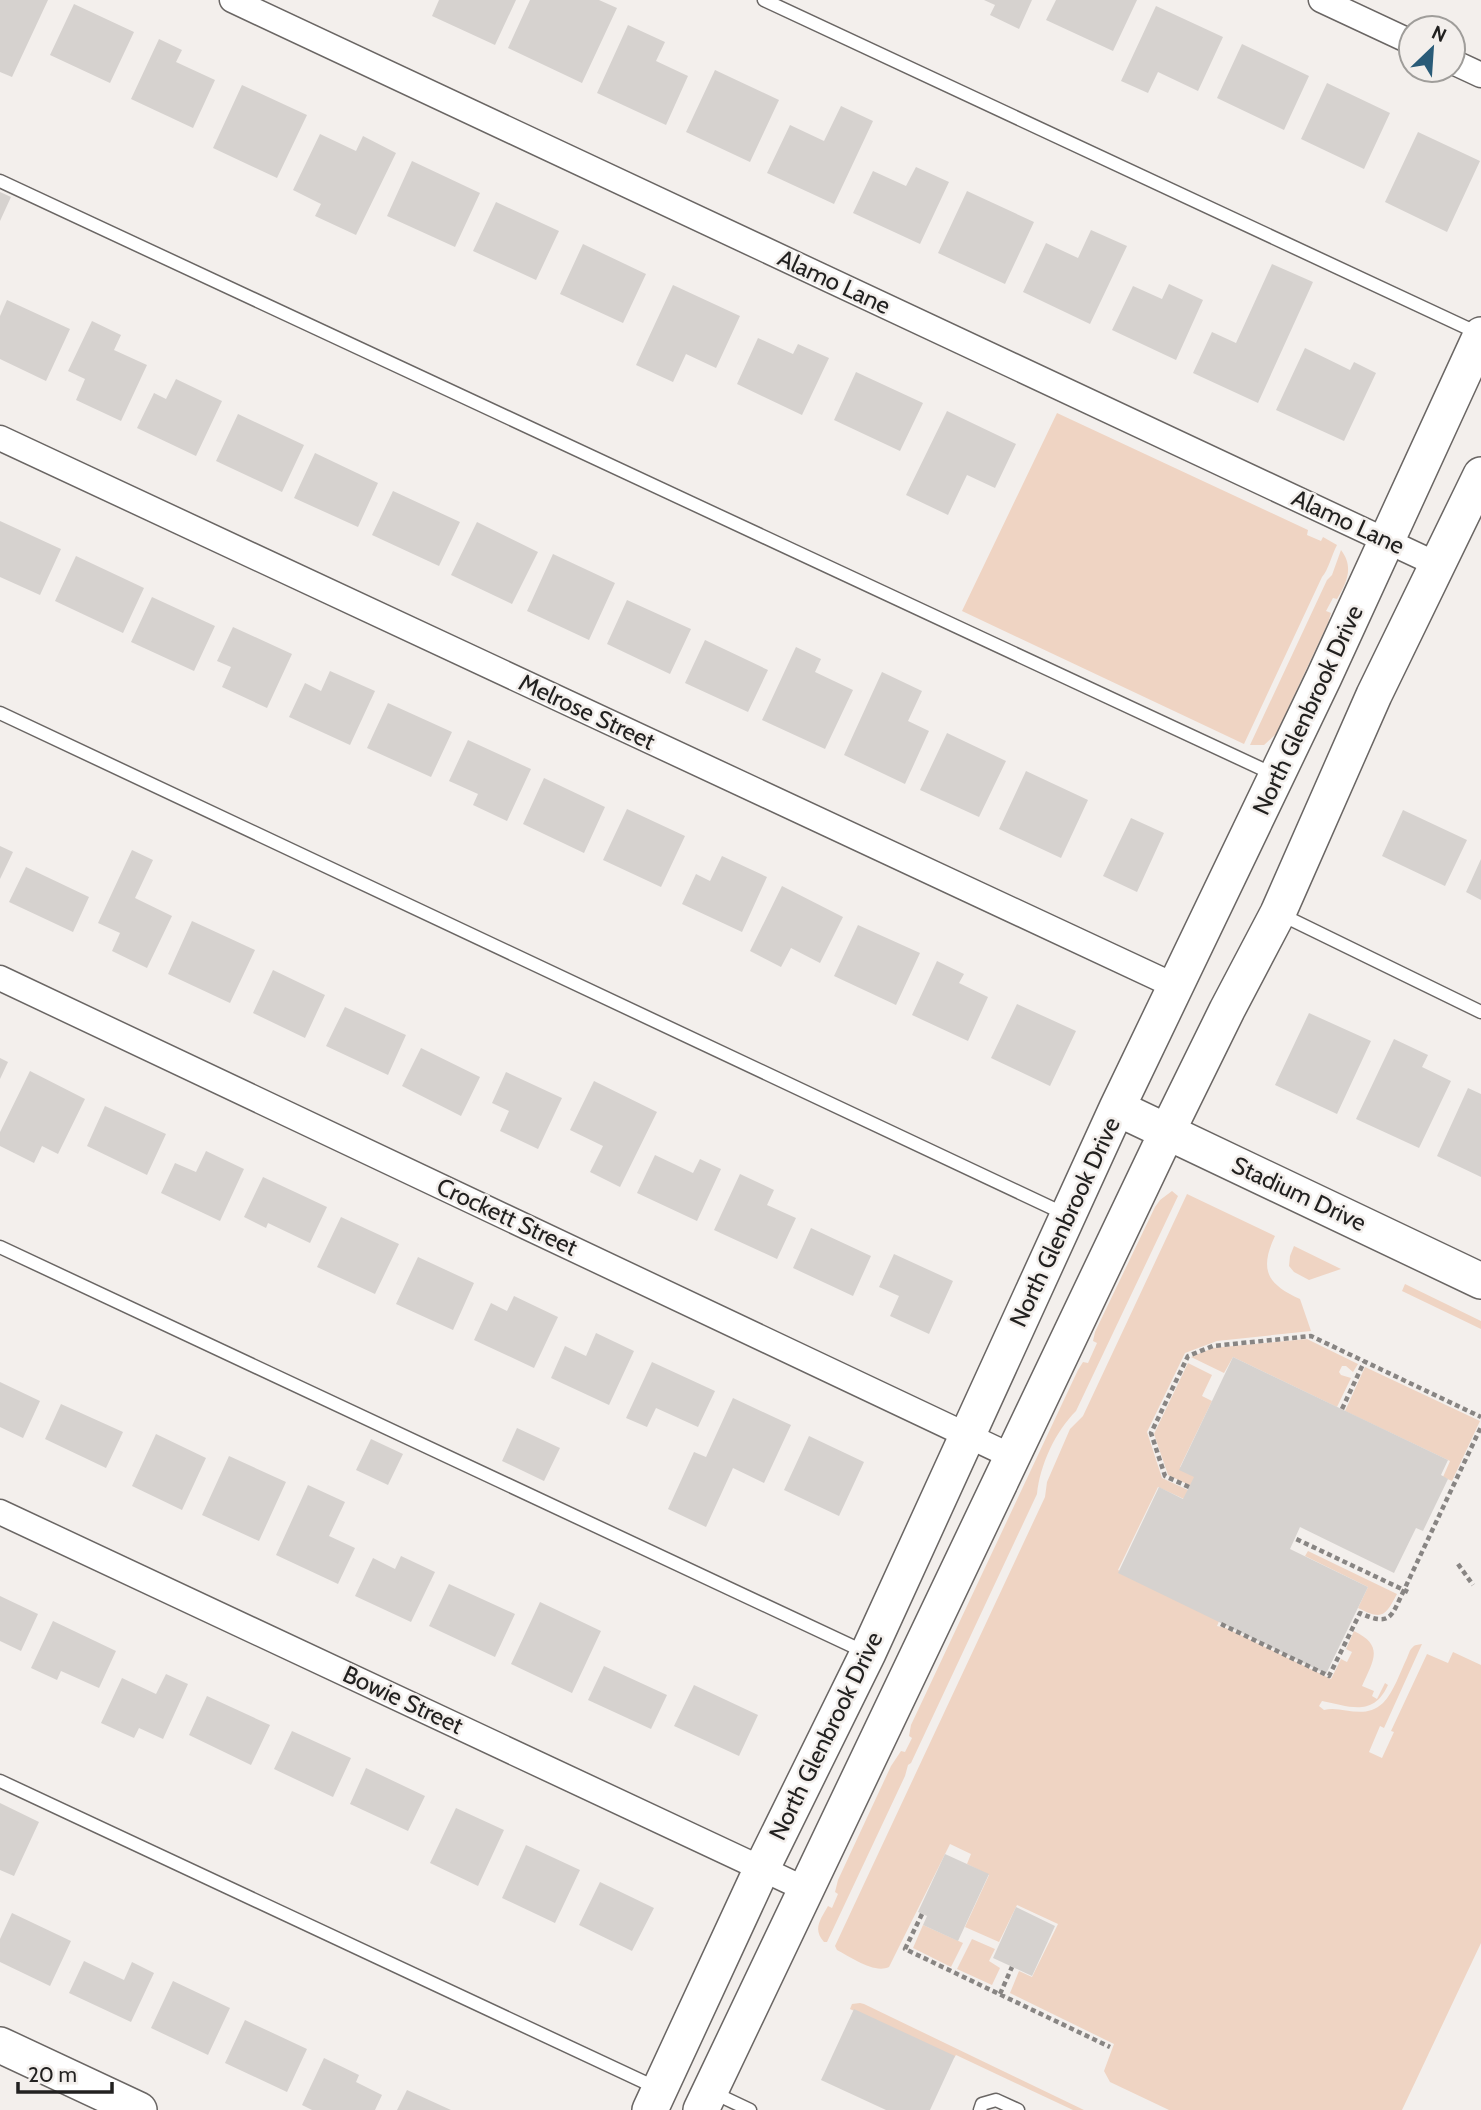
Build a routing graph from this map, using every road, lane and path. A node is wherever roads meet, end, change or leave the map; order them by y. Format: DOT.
graph roads {
  1 [pos="232,0"];
  2 [pos="764,0"];
  3 [pos="1321,0"];
  4 [pos="1397,35"];
  5 [pos="0,181"];
  6 [pos="1481,334"];
  7 [pos="0,438"];
  8 [pos="1481,475"];
  9 [pos="1388,540"];
  10 [pos="1436,564"];
  11 [pos="0,713"];
  12 [pos="1277,776"];
  13 [pos="1278,913"];
  14 [pos="0,978"];
  15 [pos="1175,986"];
  16 [pos="1481,1012"];
  17 [pos="1117,1108"];
  18 [pos="1167,1132"];
  19 [pos="1068,1215"];
  20 [pos="0,1247"];
  21 [pos="1481,1280"];
  22 [pos="1364,1362"];
  23 [pos="1342,1409"];
  24 [pos="1481,1417"];
  25 [pos="1481,1427"];
  26 [pos="968,1435"];
  27 [pos="1013,1457"];
  28 [pos="1189,1487"];
  29 [pos="0,1512"];
  30 [pos="1294,1538"];
  31 [pos="1458,1564"];
  32 [pos="1473,1585"];
  33 [pos="1406,1591"];
  34 [pos="1221,1624"];
  35 [pos="868,1653"];
  36 [pos="0,1781"];
  37 [pos="762,1868"];
  38 [pos="805,1889"];
  39 [pos="922,1914"];
  40 [pos="1012,1967"];
  41 [pos="1000,1994"];
  42 [pos="0,2045"];
  43 [pos="1110,2047"];
  44 [pos="655,2100"];
  45 [pos="706,2101"];
  46 [pos="139,2110"];
  47 [pos="750,2110"];
  48 [pos="980,2110"];
  49 [pos="1018,2110"];
  1 -- 9 [label="street, Alamo Lane"];
  2 -- 6 [label="lane"];
  3 -- 4 [label="street"];
  5 -- 12 [label="lane"];
  6 -- 9 [label="main road, North Glenbrook Drive"];
  7 -- 15 [label="street, Melrose Street"];
  8 -- 10 [label="main road, North Glenbrook Drive"];
  9 -- 10 [label="street, Alamo Lane"];
  9 -- 12 [label="main road, North Glenbrook Drive"];
  10 -- 13 [label="main road, North Glenbrook Drive"];
  11 -- 19 [label="lane"];
  12 -- 15 [label="main road, North Glenbrook Drive"];
  13 -- 16 [label="lane"];
  13 -- 18 [label="main road, North Glenbrook Drive"];
  14 -- 26 [label="street, Crockett Street"];
  15 -- 17 [label="main road, North Glenbrook Drive"];
  17 -- 18 [label="main road, Stadium Drive"];
  17 -- 19 [label="main road, North Glenbrook Drive"];
  18 -- 21 [label="main road, Stadium Drive"];
  18 -- 27 [label="main road, North Glenbrook Drive"];
  19 -- 26 [label="main road, North Glenbrook Drive"];
  20 -- 35 [label="lane"];
  22 -- 23 [label="path"];
  22 -- 24 [label="path"];
  22 -- 28 [label="path"];
  25 -- 33 [label="path"];
  26 -- 27 [label="street, Crockett Street"];
  26 -- 35 [label="main road, North Glenbrook Drive"];
  27 -- 38 [label="main road, North Glenbrook Drive"];
  29 -- 37 [label="street, Bowie Street"];
  30 -- 33 [label="path"];
  31 -- 32 [label="path"];
  33 -- 34 [label="path"];
  35 -- 37 [label="main road, North Glenbrook Drive"];
  36 -- 44 [label="lane"];
  37 -- 38 [label="street, Bowie Street"];
  37 -- 44 [label="main road, North Glenbrook Drive"];
  38 -- 45 [label="main road, North Glenbrook Drive"];
  39 -- 41 [label="path"];
  40 -- 41 [label="path"];
  41 -- 43 [label="path"];
  42 -- 46 [label="main road"];
  45 -- 47 [label="lane"];
  48 -- 49 [label="lane"];
}
